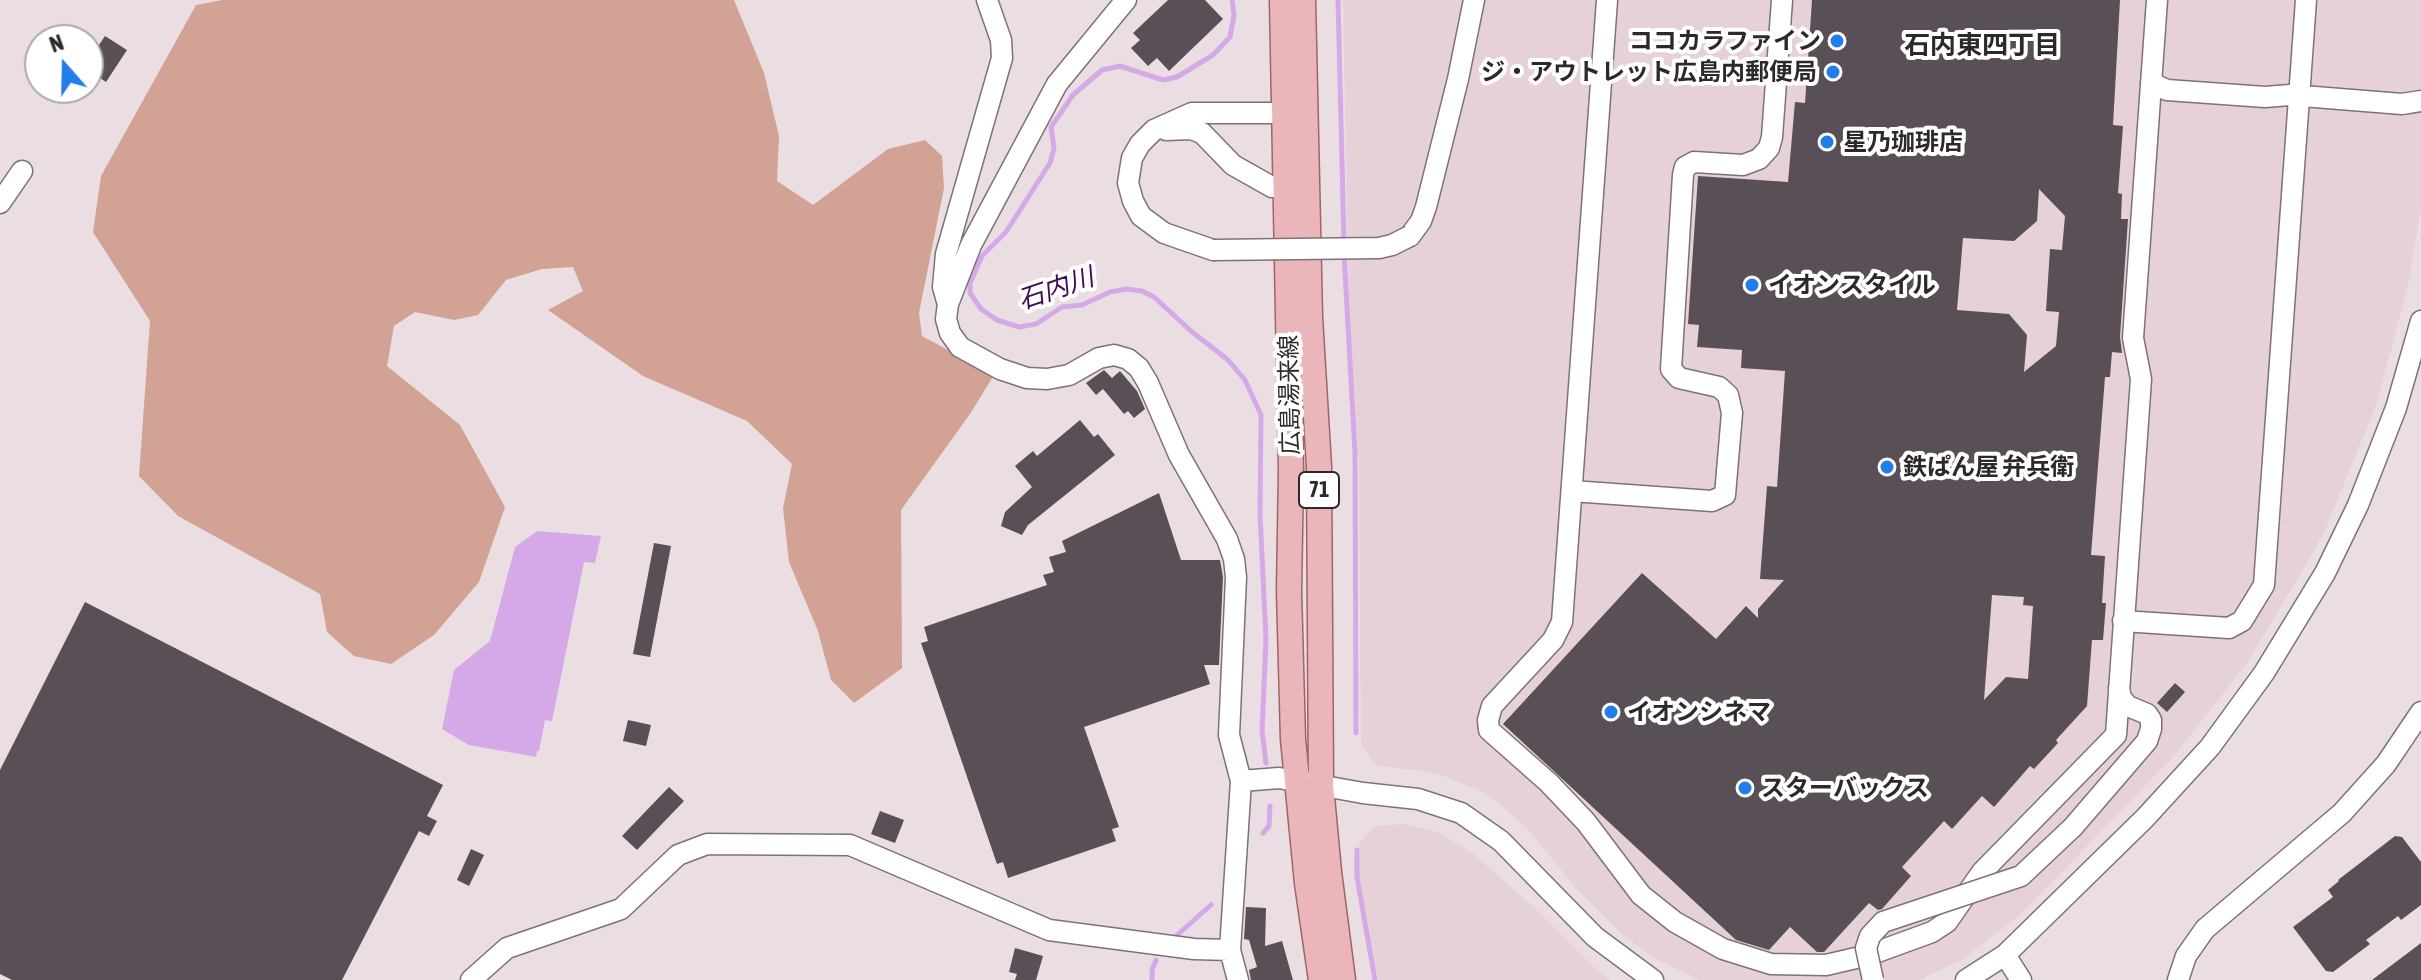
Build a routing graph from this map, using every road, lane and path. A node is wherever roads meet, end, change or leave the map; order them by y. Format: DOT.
graph roads {
  1 [pos="987,0"];
  2 [pos="1126,0"];
  3 [pos="1282,0"];
  4 [pos="1303,0"];
  5 [pos="1474,0"];
  6 [pos="1607,0"];
  7 [pos="1782,0"];
  8 [pos="2157,0"];
  9 [pos="2306,0"];
  10 [pos="1115,9"];
  11 [pos="1283,55"];
  12 [pos="2151,83"];
  13 [pos="2299,96"];
  14 [pos="2421,101"];
  15 [pos="1271,113"];
  16 [pos="1154,130"];
  17 [pos="22,171"];
  18 [pos="1272,187"];
  19 [pos="0,203"];
  20 [pos="948,304"];
  21 [pos="2421,321"];
  22 [pos="1290,402"];
  23 [pos="1572,491"];
  24 [pos="2123,621"];
  25 [pos="2119,688"];
  26 [pos="2421,712"];
  27 [pos="1241,781"];
  28 [pos="1296,781"];
  29 [pos="1321,786"];
  30 [pos="1230,950"];
  31 [pos="2005,955"];
  32 [pos="471,980"];
  33 [pos="1238,980"];
  34 [pos="1321,980"];
  35 [pos="1343,980"];
  36 [pos="1653,980"];
  37 [pos="1873,980"];
  38 [pos="1966,980"];
  39 [pos="2021,980"];
  40 [pos="2178,980"];
  1 -- 20 [label="street"];
  2 -- 10 [label="street"];
  3 -- 11 [label="main road, 広島湯来線 / 71"];
  4 -- 29 [label="main road, 広島湯来線 / 71"];
  5 -- 16 [label="street, bridge"];
  6 -- 23 [label="street"];
  7 -- 23 [label="street"];
  8 -- 12 [label="street"];
  9 -- 13 [label="street"];
  10 -- 20 [label="street"];
  11 -- 15 [label="main road"];
  11 -- 22 [label="main road, 広島湯来線 / 71"];
  12 -- 13 [label="street"];
  12 -- 24 [label="street"];
  13 -- 14 [label="street"];
  13 -- 24 [label="street"];
  15 -- 16 [label="street"];
  15 -- 18 [label="main road"];
  16 -- 18 [label="street"];
  17 -- 19 [label="street"];
  18 -- 22 [label="main road"];
  20 -- 27 [label="street"];
  21 -- 31 [label="street"];
  22 -- 28 [label="main road, 広島湯来線 / 71"];
  23 -- 25 [label="street"];
  24 -- 25 [label="street"];
  25 -- 37 [label="street, bridge"];
  26 -- 40 [label="street"];
  27 -- 28 [label="street"];
  27 -- 30 [label="street"];
  28 -- 29 [label="street"];
  28 -- 34 [label="main road, 広島湯来線 / 71"];
  29 -- 35 [label="main road, 広島湯来線 / 71"];
  29 -- 36 [label="street"];
  30 -- 32 [label="street"];
  30 -- 33 [label="street"];
  31 -- 38 [label="street"];
  31 -- 39 [label="street"];
}
